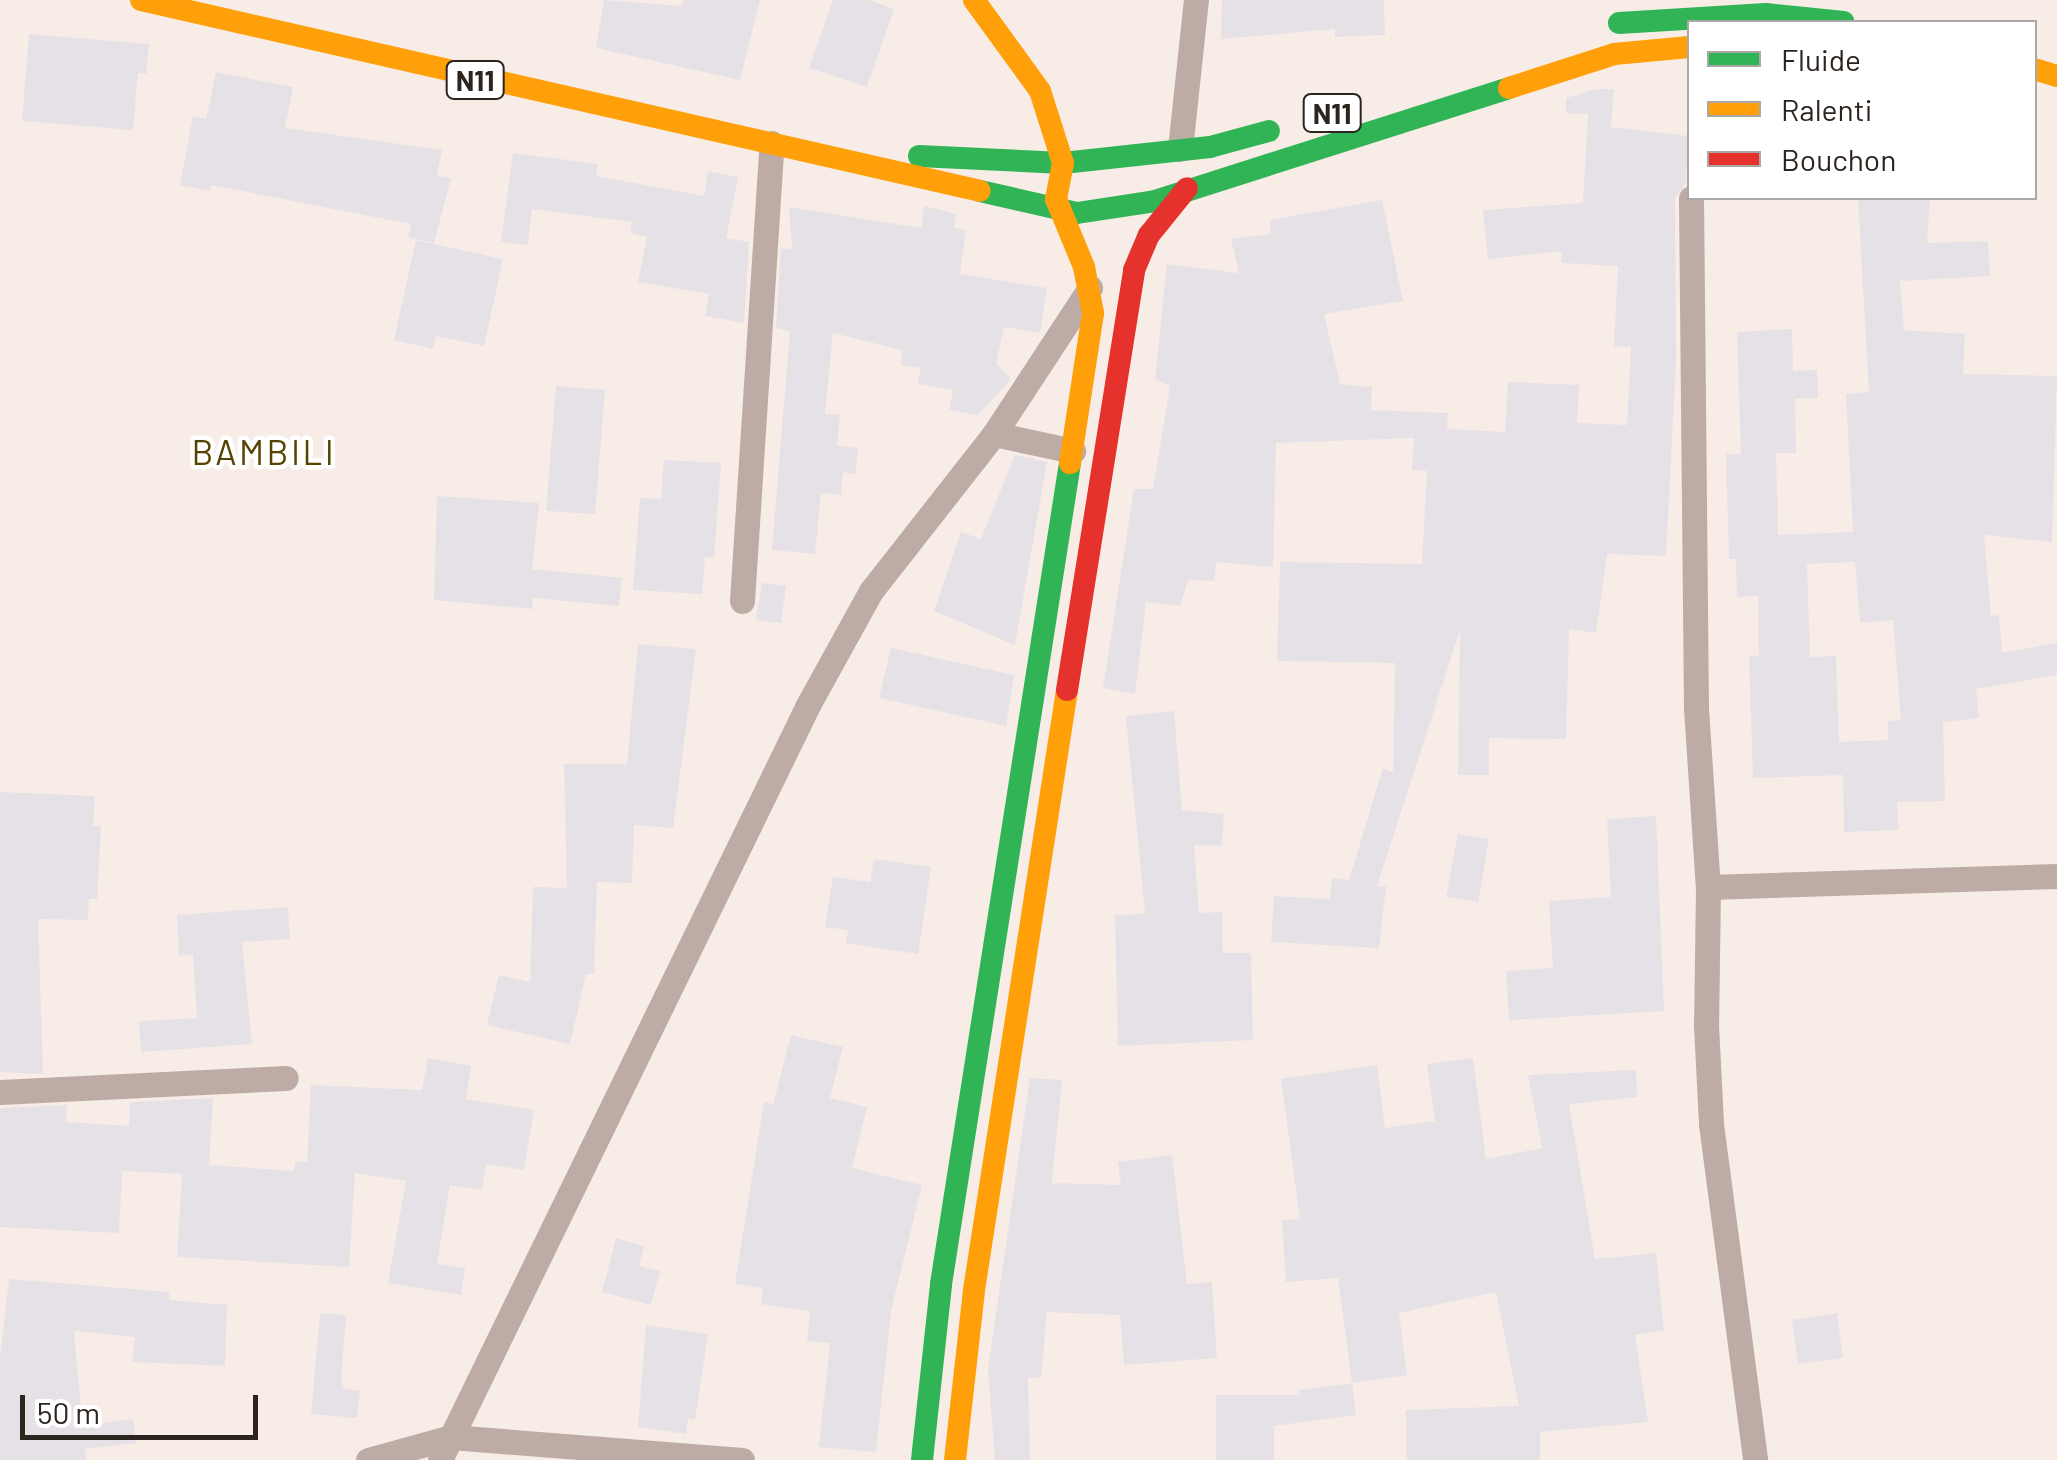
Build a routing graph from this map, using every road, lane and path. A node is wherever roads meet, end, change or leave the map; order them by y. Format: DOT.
graph roads {
  1 [pos="141,0"];
  2 [pos="974,0"];
  3 [pos="1196,0"];
  4 [pos="1689,18"];
  5 [pos="1766,20"];
  6 [pos="1590,29"];
  7 [pos="1687,47"];
  8 [pos="1294,124"];
  9 [pos="772,144"];
  10 [pos="1178,149"];
  11 [pos="811,150"];
  12 [pos="1063,162"];
  13 [pos="1187,189"];
  14 [pos="1690,200"];
  15 [pos="1059,212"];
  16 [pos="1090,288"];
  17 [pos="994,434"];
  18 [pos="1073,451"];
  19 [pos="742,601"];
  20 [pos="2057,876"];
  21 [pos="1708,887"];
  22 [pos="286,1078"];
  23 [pos="0,1092"];
  24 [pos="446,1448"];
  25 [pos="368,1460"];
  26 [pos="742,1460"];
  27 [pos="922,1460"];
  28 [pos="955,1460"];
  29 [pos="1755,1460"];
  1 -- 9 [label="main road, N11"];
  2 -- 12 [label="main road"];
  3 -- 10 [label="street"];
  4 -- 5 [label="main road"];
  4 -- 6 [label="main road"];
  7 -- 13 [label="main road, N11"];
  8 -- 10 [label="main road, N11"];
  9 -- 11 [label="main road, N11"];
  9 -- 19 [label="street"];
  10 -- 12 [label="main road, N11"];
  10 -- 13 [label="main road"];
  11 -- 12 [label="main road, N11"];
  11 -- 15 [label="main road, N11"];
  12 -- 15 [label="main road"];
  13 -- 15 [label="main road, N11"];
  13 -- 28 [label="main road"];
  14 -- 21 [label="street"];
  15 -- 16 [label="main road"];
  16 -- 17 [label="street"];
  16 -- 18 [label="main road"];
  17 -- 18 [label="street"];
  17 -- 24 [label="street"];
  18 -- 27 [label="main road"];
  20 -- 21 [label="street"];
  21 -- 29 [label="street"];
  22 -- 23 [label="street"];
  24 -- 25 [label="street"];
  24 -- 26 [label="street"];
}
